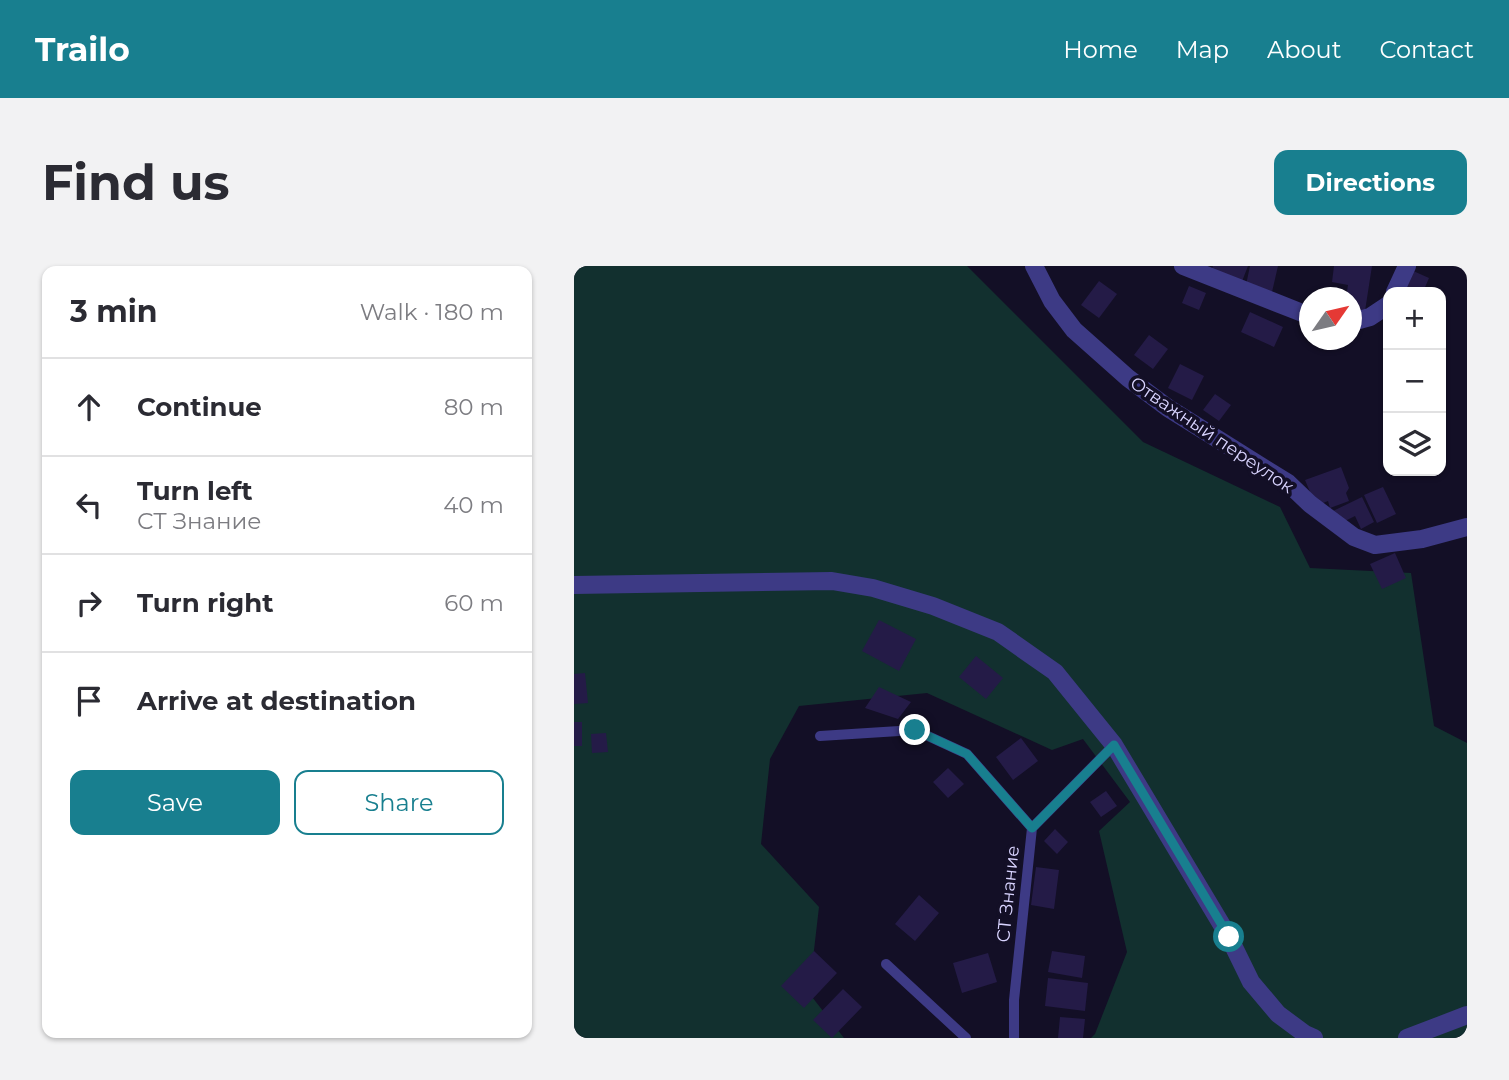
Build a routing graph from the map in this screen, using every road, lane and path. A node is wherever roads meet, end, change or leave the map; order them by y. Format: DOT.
graph roads {
  1 [pos="1034,266"];
  2 [pos="1183,266"];
  3 [pos="1407,266"];
  4 [pos="1397,287"];
  5 [pos="1383,308"];
  6 [pos="1299,312"];
  7 [pos="1362,319"];
  8 [pos="1467,527"];
  9 [pos="574,585"];
  10 [pos="820,736"];
  11 [pos="1114,745"];
  12 [pos="1032,828"];
  13 [pos="886,964"];
  14 [pos="1467,1015"];
  15 [pos="966,1038"];
  16 [pos="1014,1038"];
  17 [pos="1314,1038"];
  18 [pos="1407,1038"];
  1 -- 8 [label="street, Отважный переулок"];
  2 -- 6 [label="street"];
  3 -- 4 [label="street"];
  5 -- 7 [label="street"];
  9 -- 11 [label="street"];
  10 -- 12 [label="lane"];
  11 -- 12 [label="lane, СТ Знание"];
  11 -- 17 [label="street"];
  12 -- 16 [label="lane, СТ Знание"];
  13 -- 15 [label="lane"];
  14 -- 18 [label="street"];
}
